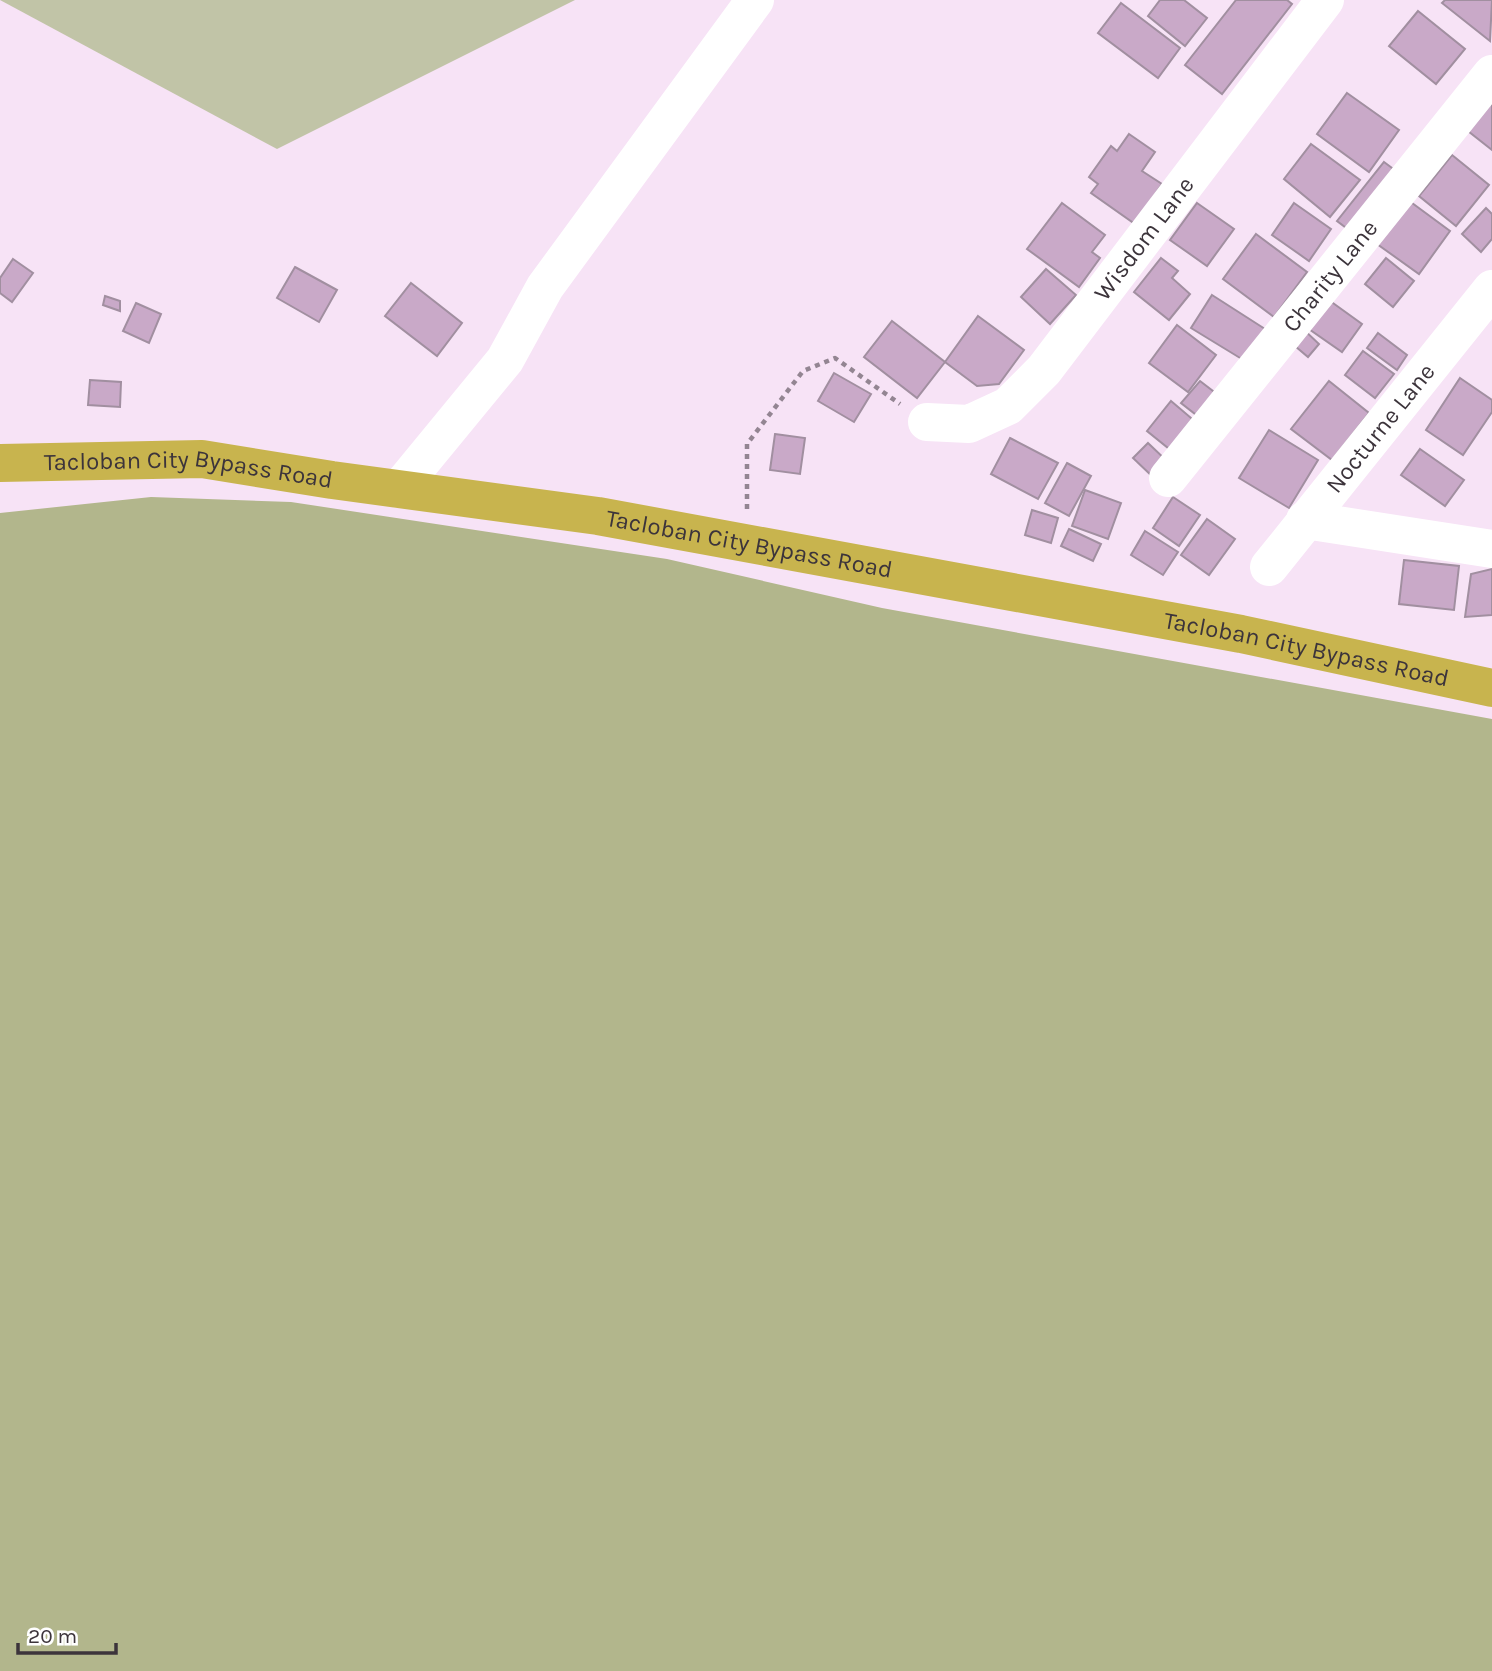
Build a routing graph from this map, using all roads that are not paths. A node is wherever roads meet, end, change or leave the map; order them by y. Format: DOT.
graph roads {
  1 [pos="755,0"];
  2 [pos="1325,0"];
  3 [pos="1492,74"];
  4 [pos="1492,289"];
  5 [pos="927,422"];
  6 [pos="0,463"];
  7 [pos="1168,478"];
  8 [pos="399,489"];
  9 [pos="1306,520"];
  10 [pos="1492,548"];
  11 [pos="1269,567"];
  12 [pos="1492,688"];
  1 -- 8 [label="street"];
  2 -- 5 [label="street, Wisdom Lane"];
  3 -- 7 [label="street, Charity Lane"];
  4 -- 9 [label="street, Nocturne Lane"];
  6 -- 8 [label="highway, Tacloban City Bypass Road"];
  8 -- 12 [label="highway, Tacloban City Bypass Road"];
  9 -- 10 [label="street"];
  9 -- 11 [label="street, Nocturne Lane"];
}
